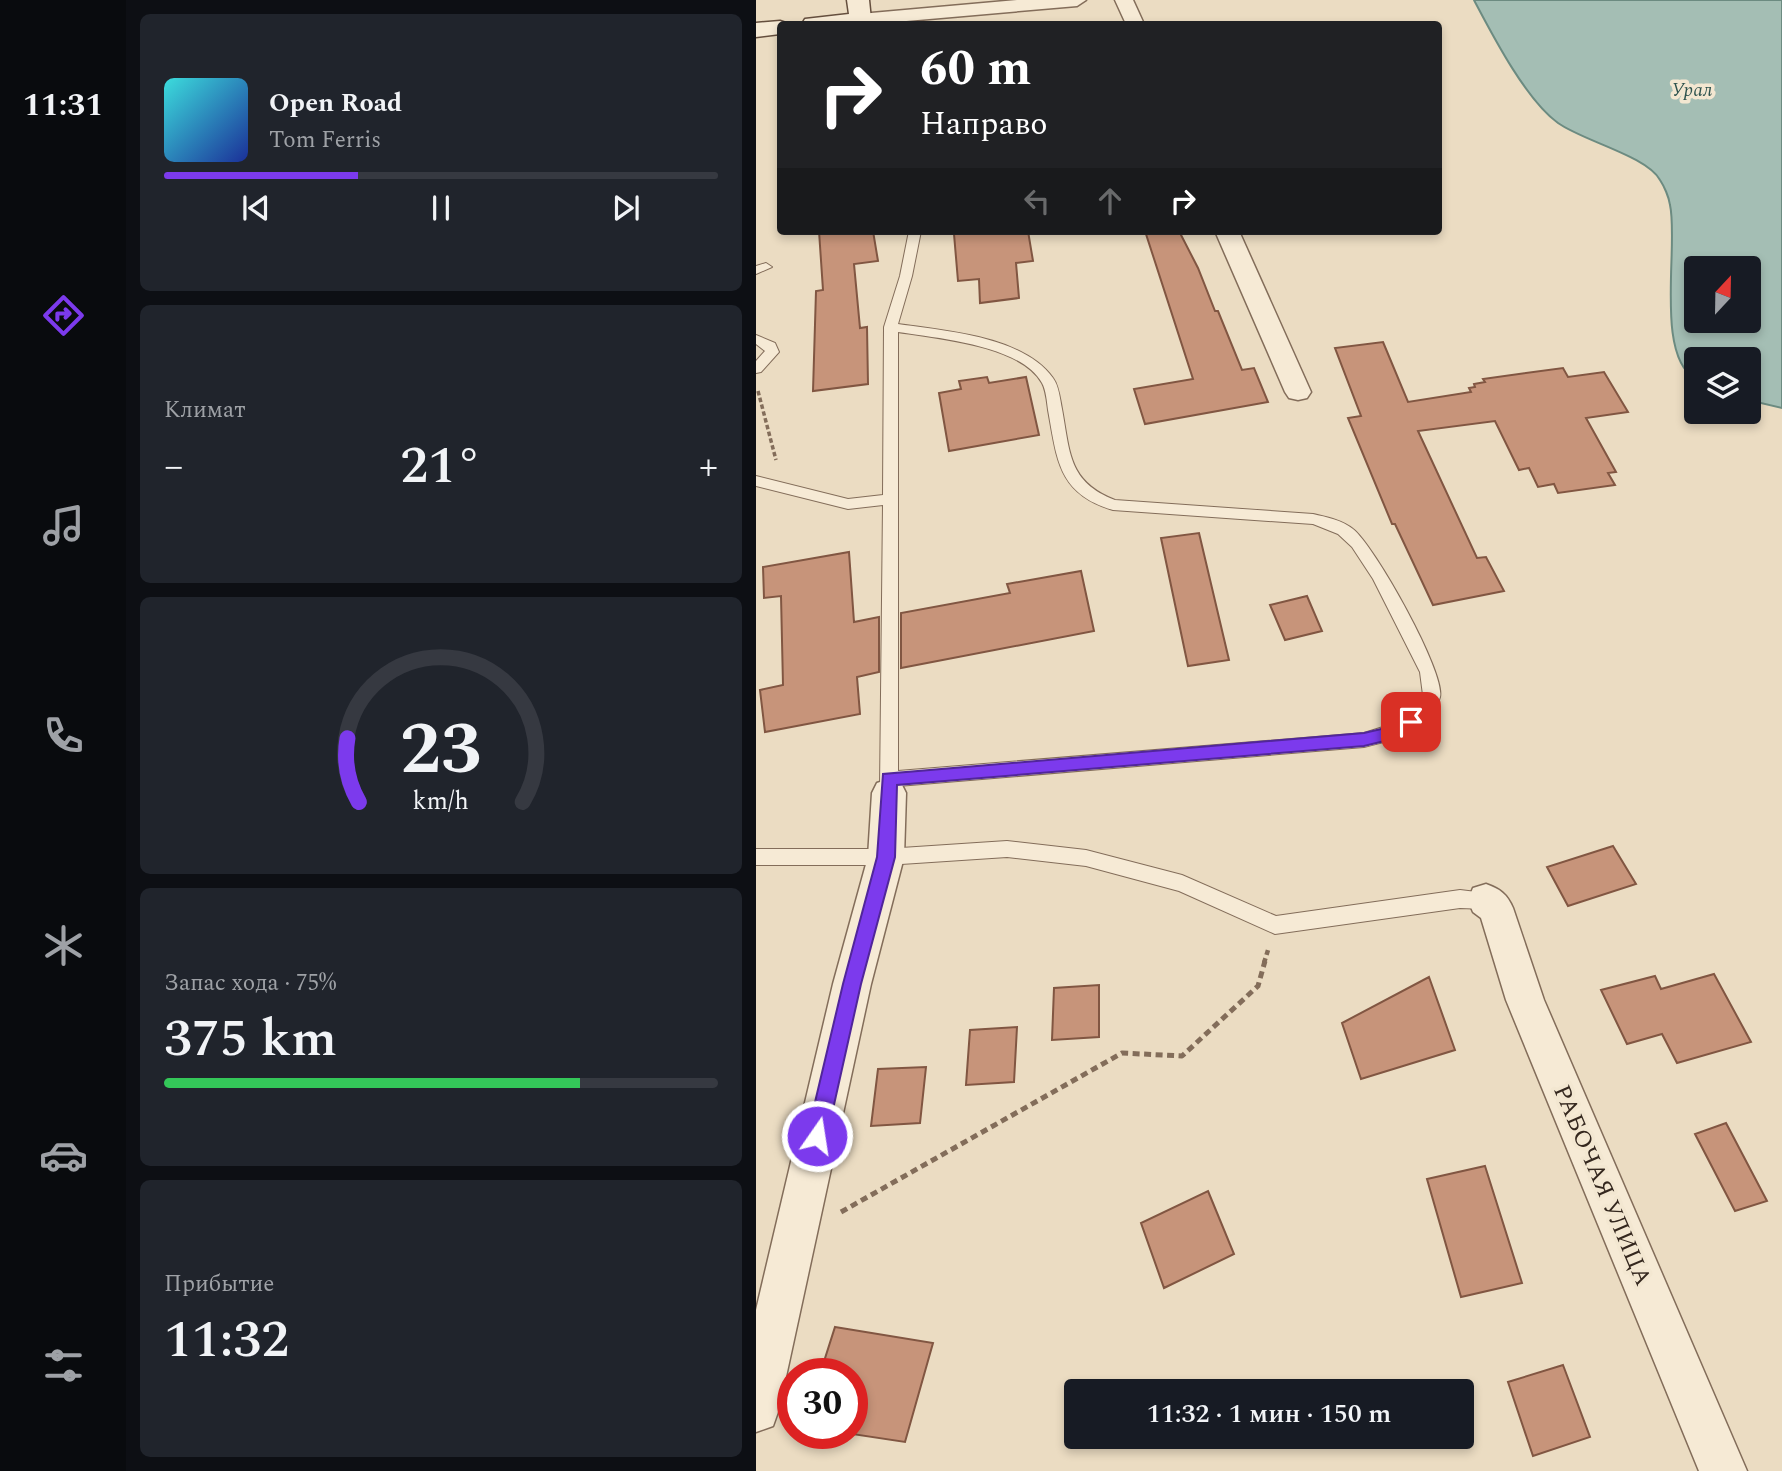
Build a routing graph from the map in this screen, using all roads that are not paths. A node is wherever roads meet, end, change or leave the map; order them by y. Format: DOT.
graph roads {
  1 [pos="1077,0"];
  2 [pos="1124,0"];
  3 [pos="859,10"];
  4 [pos="823,21"];
  5 [pos="1134,21"];
  6 [pos="777,28"];
  7 [pos="756,30"];
  8 [pos="914,235"];
  9 [pos="1229,235"];
  10 [pos="891,327"];
  11 [pos="756,339"];
  12 [pos="756,369"];
  13 [pos="1298,392"];
  14 [pos="756,481"];
  15 [pos="890,499"];
  16 [pos="889,786"];
  17 [pos="756,857"];
  18 [pos="886,857"];
  19 [pos="1486,900"];
  20 [pos="756,1409"];
  21 [pos="1723,1471"];
  1 -- 3 [label="street"];
  2 -- 5 [label="street"];
  3 -- 4 [label="street"];
  6 -- 7 [label="street"];
  8 -- 10 [label="lane"];
  9 -- 13 [label="street"];
  10 -- 15 [label="lane"];
  10 -- 16 [label="lane"];
  11 -- 12 [label="lane"];
  14 -- 15 [label="lane"];
  15 -- 16 [label="lane"];
  16 -- 18 [label="street"];
  17 -- 18 [label="lane"];
  18 -- 19 [label="lane"];
  18 -- 20 [label="street"];
  19 -- 21 [label="street, РАБОЧАЯ УЛИЦА"];
}
